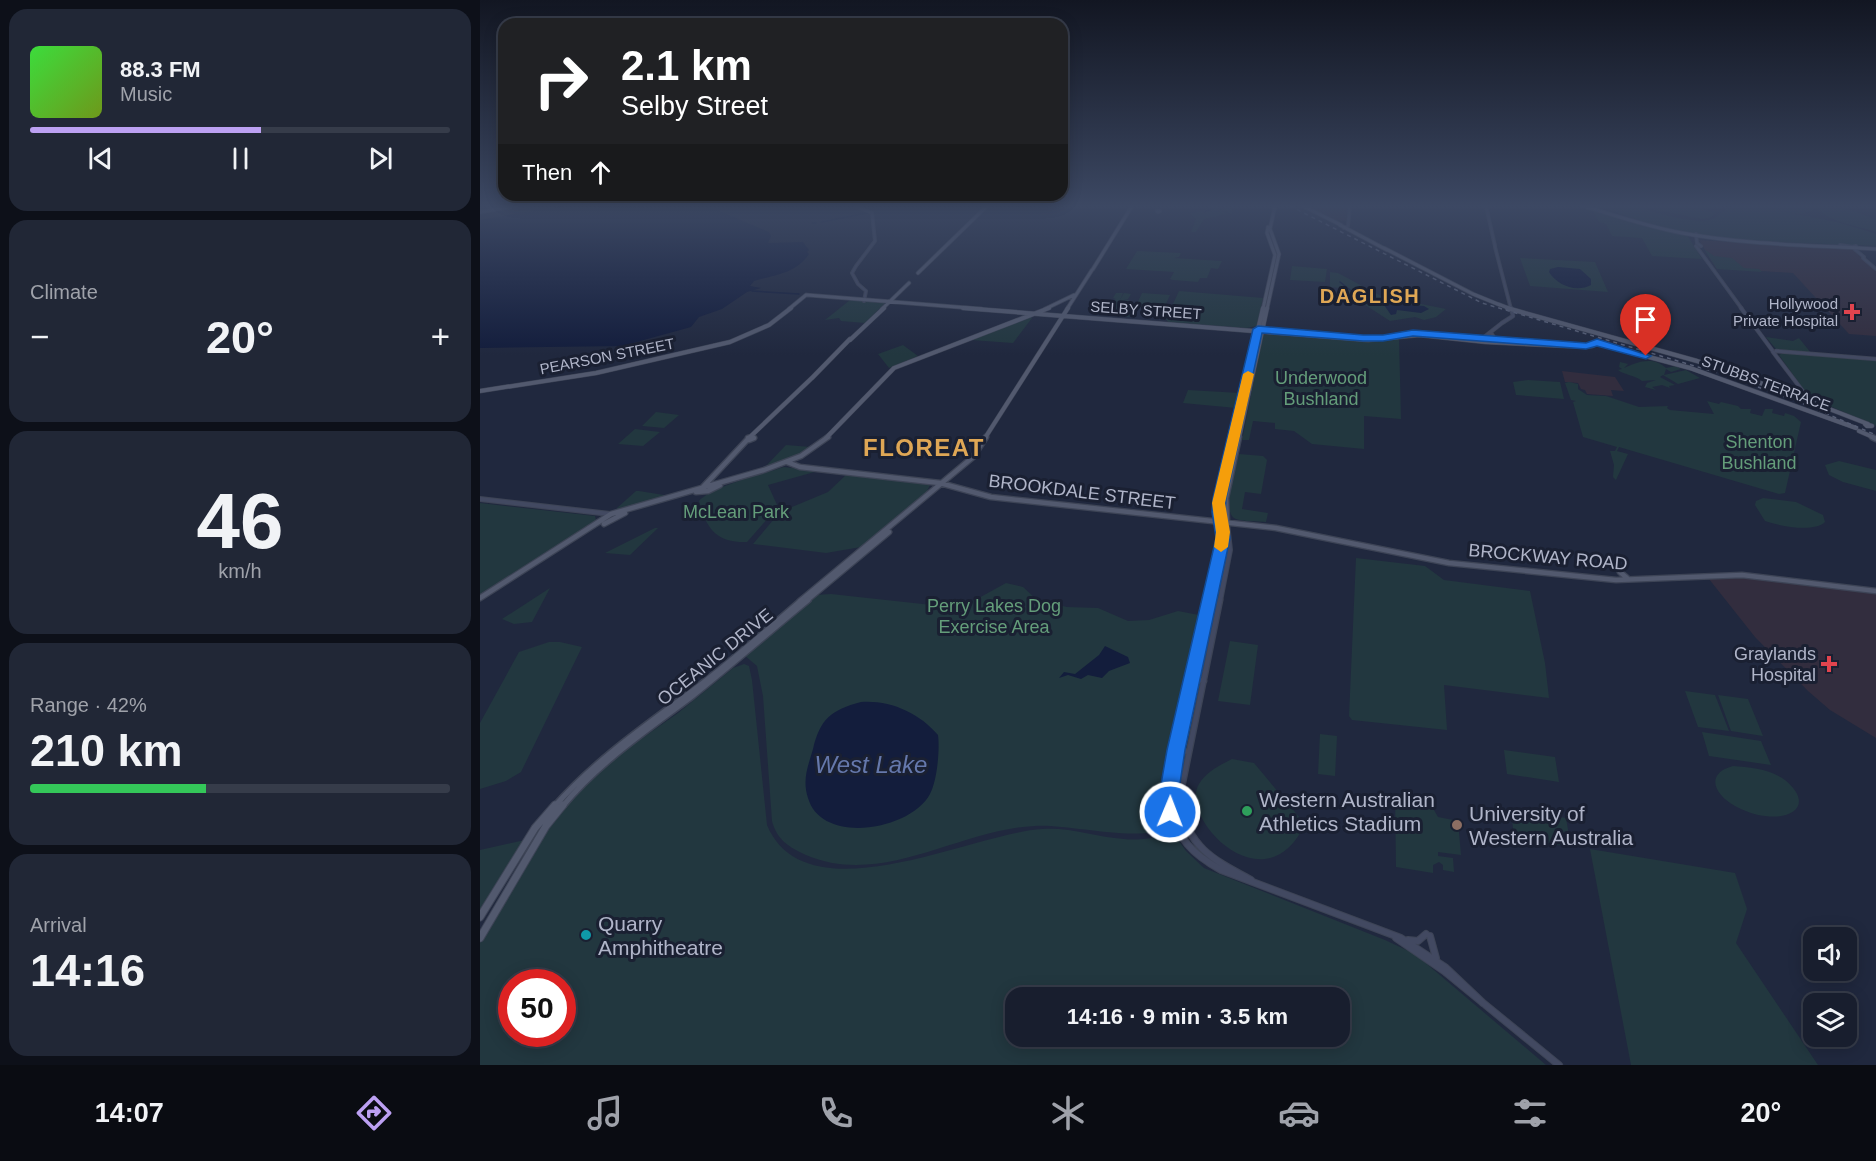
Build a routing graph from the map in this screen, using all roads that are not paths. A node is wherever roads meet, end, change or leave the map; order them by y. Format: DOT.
graph roads {
  1 [pos="864,256"];
  2 [pos="936,256"];
  3 [pos="1100,256"];
  4 [pos="1275,256"];
  5 [pos="1399,256"];
  6 [pos="1498,256"];
  7 [pos="1705,256"];
  8 [pos="1861,256"];
  9 [pos="1092,269"];
  10 [pos="1876,269"];
  11 [pos="1274,273"];
  12 [pos="1076,293"];
  13 [pos="807,294"];
  14 [pos="815,296"];
  15 [pos="865,300"];
  16 [pos="800,301"];
  17 [pos="889,302"];
  18 [pos="1071,303"];
  19 [pos="1510,308"];
  20 [pos="1034,313"];
  21 [pos="1525,314"];
  22 [pos="1064,315"];
  23 [pos="779,318"];
  24 [pos="1164,320"];
  25 [pos="773,321"];
  26 [pos="1154,321"];
  27 [pos="1264,324"];
  28 [pos="1252,330"];
  29 [pos="1260,330"];
  30 [pos="1269,330"];
  31 [pos="1491,332"];
  32 [pos="1297,334"];
  33 [pos="1256,338"];
  34 [pos="737,339"];
  35 [pos="1483,339"];
  36 [pos="1489,339"];
  37 [pos="1495,339"];
  38 [pos="1596,343"];
  39 [pos="1542,344"];
  40 [pos="1564,346"];
  41 [pos="1775,352"];
  42 [pos="1876,359"];
  43 [pos="1720,379"];
  44 [pos="880,381"];
  45 [pos="1734,387"];
  46 [pos="480,391"];
  47 [pos="1751,391"];
  48 [pos="1802,396"];
  49 [pos="998,420"];
  50 [pos="1870,426"];
  51 [pos="1858,430"];
  52 [pos="750,439"];
  53 [pos="1876,439"];
  54 [pos="791,464"];
  55 [pos="945,482"];
  56 [pos="711,486"];
  57 [pos="703,489"];
  58 [pos="480,499"];
  59 [pos="1225,511"];
  60 [pos="600,513"];
  61 [pos="1157,515"];
  62 [pos="616,516"];
  63 [pos="1141,517"];
  64 [pos="607,518"];
  65 [pos="1224,521"];
  66 [pos="1236,523"];
  67 [pos="1221,546"];
  68 [pos="1230,547"];
  69 [pos="1620,572"];
  70 [pos="1627,578"];
  71 [pos="1876,591"];
  72 [pos="480,599"];
  73 [pos="1192,679"];
  74 [pos="1204,681"];
  75 [pos="1176,750"];
  76 [pos="1189,752"];
  77 [pos="1256,883"];
  78 [pos="480,917"];
  79 [pos="1392,935"];
  80 [pos="480,938"];
  81 [pos="1401,938"];
  82 [pos="1438,961"];
  83 [pos="1483,1003"];
  84 [pos="1558,1065"];
  1 -- 15 [label="main road"];
  2 -- 17 [label="main road"];
  3 -- 9 [label="main road"];
  4 -- 11 [label="main road"];
  5 -- 19 [label="main road"];
  6 -- 19 [label="main road"];
  7 -- 41 [label="main road"];
  8 -- 10 [label="main road"];
  9 -- 12 [label="main road"];
  9 -- 18 [label="main road"];
  11 -- 27 [label="main road"];
  11 -- 29 [label="main road"];
  12 -- 18 [label="main road"];
  12 -- 20 [label="main road"];
  13 -- 14 [label="main road, SELBY STREET"];
  13 -- 15 [label="main road, SELBY STREET"];
  13 -- 16 [label="main road"];
  13 -- 25 [label="main road"];
  14 -- 15 [label="main road, SELBY STREET"];
  14 -- 16 [label="main road"];
  15 -- 17 [label="main road, SELBY STREET"];
  16 -- 23 [label="main road"];
  17 -- 20 [label="main road, SELBY STREET"];
  17 -- 52 [label="main road"];
  18 -- 20 [label="main road"];
  18 -- 22 [label="main road"];
  19 -- 21 [label="main road"];
  19 -- 21 [label="main road"];
  19 -- 31 [label="main road"];
  20 -- 22 [label="main road, SELBY STREET"];
  20 -- 44 [label="main road"];
  21 -- 48 [label="main road"];
  22 -- 26 [label="main road, SELBY STREET"];
  22 -- 28 [label="main road, SELBY STREET"];
  22 -- 49 [label="main road"];
  23 -- 25 [label="main road"];
  23 -- 34 [label="main road"];
  24 -- 26 [label="main road, SELBY STREET"];
  24 -- 26 [label="main road"];
  24 -- 29 [label="main road, SELBY STREET"];
  25 -- 34 [label="main road"];
  27 -- 29 [label="main road"];
  27 -- 30 [label="main road"];
  28 -- 29 [label="main road, SELBY STREET"];
  28 -- 33 [label="main road"];
  29 -- 30 [label="main road, SELBY STREET"];
  29 -- 32 [label="main road, SELBY STREET"];
  29 -- 33 [label="main road"];
  29 -- 59 [label="main road"];
  30 -- 32 [label="main road, SELBY STREET"];
  31 -- 35 [label="main road"];
  31 -- 36 [label="main road"];
  31 -- 37 [label="main road"];
  32 -- 35 [label="main road, SELBY STREET"];
  33 -- 65 [label="main road"];
  34 -- 46 [label="main road, PEARSON STREET"];
  35 -- 36 [label="main road, SELBY STREET"];
  36 -- 37 [label="main road"];
  36 -- 39 [label="main road"];
  37 -- 38 [label="main road"];
  38 -- 40 [label="main road"];
  38 -- 43 [label="main road, STUBBS TERRACE"];
  38 -- 43 [label="main road, STUBBS TERRACE"];
  39 -- 40 [label="main road"];
  39 -- 40 [label="main road"];
  41 -- 42 [label="main road"];
  41 -- 48 [label="main road"];
  43 -- 47 [label="main road, STUBBS TERRACE"];
  43 -- 51 [label="main road, STUBBS TERRACE"];
  44 -- 54 [label="main road"];
  44 -- 54 [label="main road"];
  45 -- 47 [label="main road"];
  47 -- 51 [label="main road, STUBBS TERRACE"];
  48 -- 50 [label="main road"];
  48 -- 50 [label="main road"];
  49 -- 55 [label="main road, OCEANIC DRIVE"];
  49 -- 55 [label="main road"];
  50 -- 51 [label="main road"];
  51 -- 53 [label="main road, STUBBS TERRACE"];
  52 -- 56 [label="main road"];
  52 -- 57 [label="main road"];
  54 -- 55 [label="main road"];
  54 -- 56 [label="main road"];
  55 -- 61 [label="main road, BROOKDALE STREET"];
  55 -- 65 [label="main road, BROOKDALE STREET"];
  55 -- 78 [label="main road, OCEANIC DRIVE"];
  55 -- 80 [label="main road, OCEANIC DRIVE"];
  56 -- 57 [label="main road"];
  57 -- 62 [label="main road"];
  58 -- 60 [label="main road"];
  59 -- 65 [label="main road"];
  59 -- 66 [label="main road"];
  60 -- 62 [label="main road"];
  60 -- 64 [label="main road"];
  61 -- 63 [label="main road"];
  61 -- 65 [label="main road, BROOKDALE STREET"];
  62 -- 64 [label="main road"];
  62 -- 72 [label="main road"];
  64 -- 72 [label="main road"];
  65 -- 66 [label="main road"];
  65 -- 67 [label="main road"];
  65 -- 68 [label="main road"];
  66 -- 70 [label="main road, BROCKWAY ROAD"];
  66 -- 71 [label="main road, BROCKWAY ROAD"];
  67 -- 68 [label="main road"];
  67 -- 73 [label="main road"];
  68 -- 74 [label="main road"];
  69 -- 70 [label="main road"];
  70 -- 71 [label="main road, BROCKWAY ROAD"];
  73 -- 74 [label="main road"];
  73 -- 75 [label="main road"];
  74 -- 76 [label="main road"];
  75 -- 76 [label="main road"];
  75 -- 77 [label="main road"];
  76 -- 77 [label="main road"];
  77 -- 79 [label="main road"];
  79 -- 81 [label="main road"];
  79 -- 83 [label="main road"];
  81 -- 82 [label="main road"];
  81 -- 82 [label="main road"];
  82 -- 83 [label="main road"];
  83 -- 84 [label="main road"];
}
